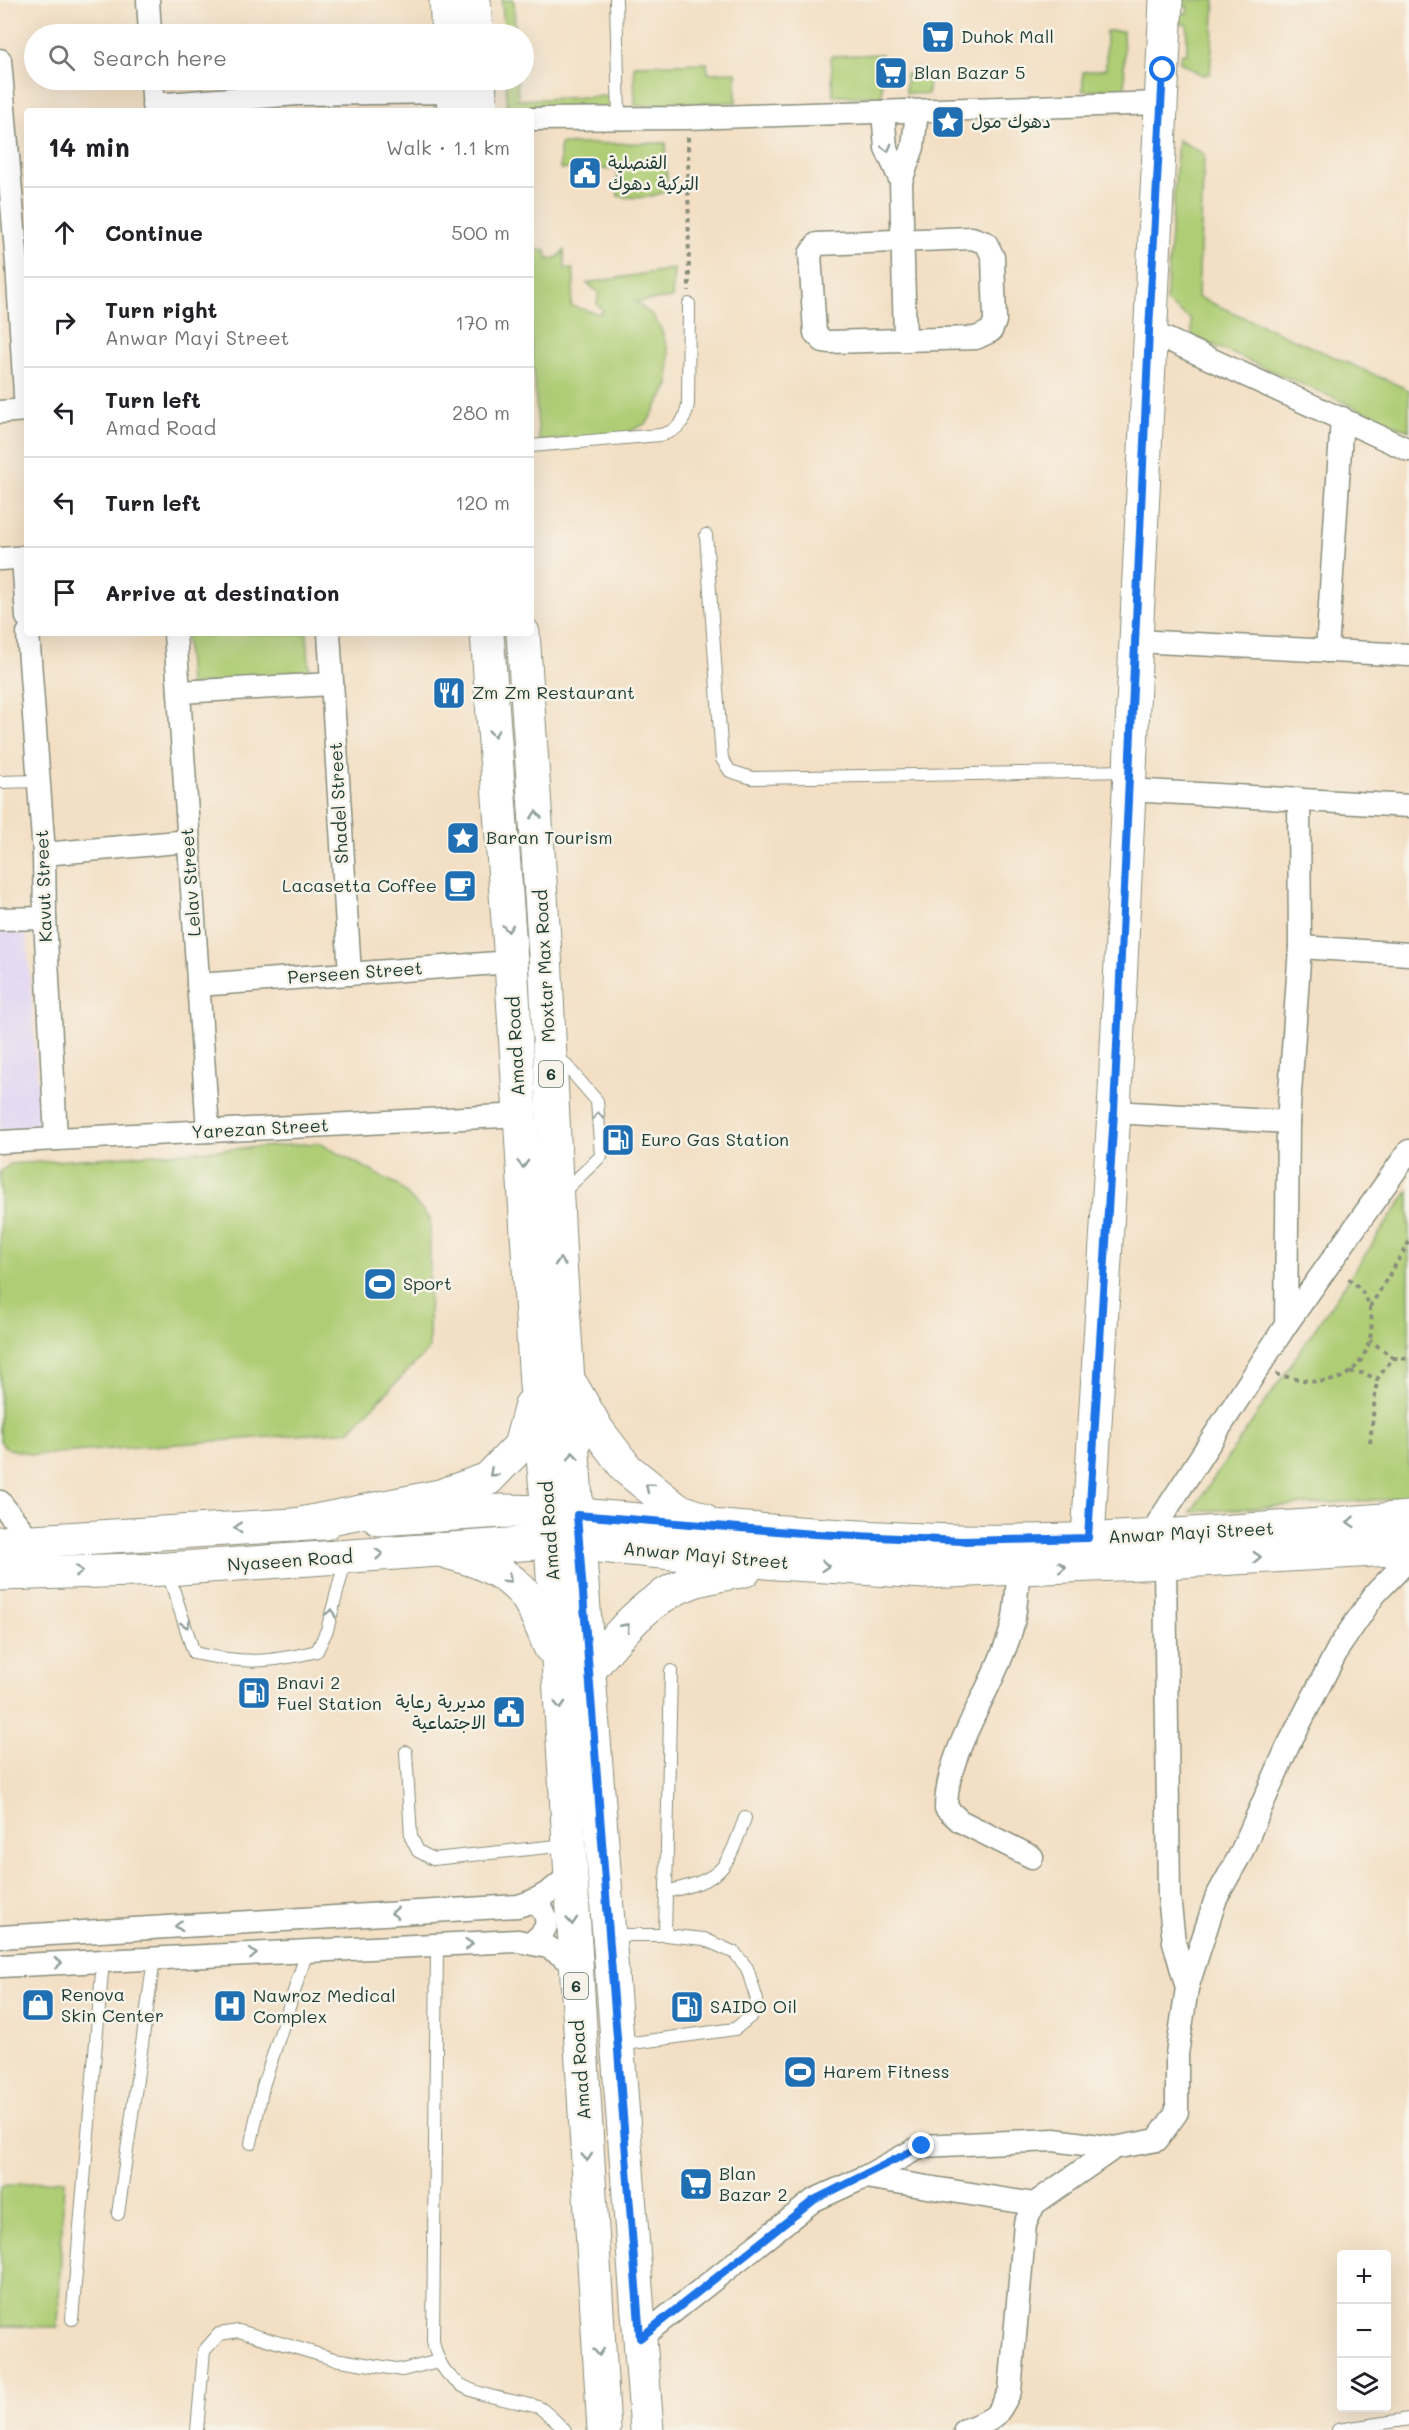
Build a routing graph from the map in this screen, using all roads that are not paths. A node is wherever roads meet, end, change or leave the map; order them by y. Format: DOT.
graph roads {
  1 [pos="148,0"];
  2 [pos="616,0"];
  3 [pos="1166,0"];
  4 [pos="451,8"];
  5 [pos="149,24"];
  6 [pos="466,24"];
  7 [pos="0,60"];
  8 [pos="152,90"];
  9 [pos="459,90"];
  10 [pos="299,103"];
  11 [pos="1162,103"];
  12 [pos="153,108"];
  13 [pos="478,108"];
  14 [pos="917,111"];
  15 [pos="883,112"];
  16 [pos="619,118"];
  17 [pos="534,119"];
  18 [pos="901,181"];
  19 [pos="902,240"];
  20 [pos="22,264"];
  21 [pos="689,304"];
  22 [pos="24,323"];
  23 [pos="1149,331"];
  24 [pos="905,340"];
  25 [pos="24,411"];
  26 [pos="0,412"];
  27 [pos="1342,418"];
  28 [pos="534,446"];
  29 [pos="1409,450"];
  30 [pos="706,535"];
  31 [pos="24,557"];
  32 [pos="0,559"];
  33 [pos="28,636"];
  34 [pos="175,636"];
  35 [pos="329,636"];
  36 [pos="487,636"];
  37 [pos="523,636"];
  38 [pos="1135,641"];
  39 [pos="1327,651"];
  40 [pos="1409,655"];
  41 [pos="332,684"];
  42 [pos="179,692"];
  43 [pos="1129,780"];
  44 [pos="39,781"];
  45 [pos="0,782"];
  46 [pos="1299,799"];
  47 [pos="1409,806"];
  48 [pos="189,841"];
  49 [pos="44,854"];
  50 [pos="45,918"];
  51 [pos="0,919"];
  52 [pos="1300,947"];
  53 [pos="1409,954"];
  54 [pos="511,962"];
  55 [pos="350,974"];
  56 [pos="198,985"];
  57 [pos="550,1047"];
  58 [pos="1114,1112"];
  59 [pos="520,1115"];
  60 [pos="1288,1122"];
  61 [pos="208,1131"];
  62 [pos="56,1139"];
  63 [pos="0,1142"];
  64 [pos="1409,1151"];
  65 [pos="557,1198"];
  66 [pos="1286,1326"];
  67 [pos="568,1380"];
  68 [pos="536,1385"];
  69 [pos="0,1502"];
  70 [pos="1409,1518"];
  71 [pos="296,1525"];
  72 [pos="718,1526"];
  73 [pos="564,1528"];
  74 [pos="1088,1538"];
  75 [pos="33,1541"];
  76 [pos="0,1543"];
  77 [pos="1409,1548"];
  78 [pos="1157,1549"];
  79 [pos="436,1550"];
  80 [pos="346,1557"];
  81 [pos="1409,1559"];
  82 [pos="776,1563"];
  83 [pos="167,1569"];
  84 [pos="1019,1569"];
  85 [pos="44,1572"];
  86 [pos="0,1574"];
  87 [pos="558,1662"];
  88 [pos="671,1671"];
  89 [pos="588,1672"];
  90 [pos="406,1752"];
  91 [pos="744,1818"];
  92 [pos="1032,1857"];
  93 [pos="568,1860"];
  94 [pos="666,1892"];
  95 [pos="534,1901"];
  96 [pos="609,1935"];
  97 [pos="665,1935"];
  98 [pos="0,1937"];
  99 [pos="532,1942"];
  100 [pos="437,1946"];
  101 [pos="307,1952"];
  102 [pos="154,1959"];
  103 [pos="103,1961"];
  104 [pos="574,1964"];
  105 [pos="0,1965"];
  106 [pos="1187,1988"];
  107 [pos="618,2045"];
  108 [pos="251,2143"];
  109 [pos="1114,2148"];
  110 [pos="865,2176"];
  111 [pos="1034,2204"];
  112 [pos="118,2214"];
  113 [pos="72,2319"];
  114 [pos="640,2338"];
  115 [pos="439,2361"];
  116 [pos="1409,2419"];
  117 [pos="197,2430"];
  118 [pos="565,2430"];
  119 [pos="604,2430"];
  120 [pos="647,2430"];
  121 [pos="965,2430"];
  122 [pos="1338,2430"];
  1 -- 5 [label="street"];
  2 -- 16 [label="lane"];
  3 -- 11 [label="main road"];
  4 -- 6 [label="main road"];
  7 -- 20 [label="street"];
  8 -- 12 [label="street"];
  9 -- 10 [label="street"];
  9 -- 13 [label="main road"];
  10 -- 12 [label="street"];
  11 -- 14 [label="street"];
  11 -- 23 [label="main road"];
  14 -- 15 [label="street"];
  14 -- 18 [label="street"];
  15 -- 16 [label="street"];
  15 -- 18 [label="street, one-way"];
  16 -- 17 [label="street"];
  18 -- 19 [label="street"];
  19 -- 24 [label="street"];
  19 -- 24 [label="street"];
  19 -- 24 [label="street"];
  20 -- 22 [label="street"];
  21 -- 28 [label="lane"];
  23 -- 27 [label="street"];
  23 -- 38 [label="main road"];
  25 -- 26 [label="street"];
  27 -- 29 [label="street"];
  27 -- 39 [label="street"];
  30 -- 43 [label="lane"];
  31 -- 32 [label="street"];
  33 -- 44 [label="street, Kavut Street"];
  34 -- 42 [label="street, Lelav Street"];
  35 -- 41 [label="street, Shadel Street"];
  36 -- 54 [label="main road, Amad Road / 6, one-way"];
  57 -- 37 [label="main road, Moxtar Max Road / 6, one-way"];
  38 -- 39 [label="street"];
  38 -- 43 [label="main road"];
  39 -- 40 [label="street"];
  41 -- 42 [label="street"];
  41 -- 55 [label="street, Shadel Street"];
  42 -- 48 [label="street, Lelav Street"];
  43 -- 46 [label="street"];
  43 -- 58 [label="main road"];
  44 -- 45 [label="lane"];
  44 -- 49 [label="street, Kavut Street"];
  46 -- 47 [label="street"];
  46 -- 52 [label="street"];
  48 -- 49 [label="street"];
  48 -- 56 [label="street, Lelav Street"];
  49 -- 50 [label="street, Kavut Street"];
  50 -- 51 [label="street"];
  50 -- 62 [label="street, Kavut Street"];
  52 -- 53 [label="street"];
  52 -- 60 [label="street"];
  54 -- 55 [label="street, Perseen Street"];
  54 -- 59 [label="main road, Amad Road / 6"];
  55 -- 56 [label="street, Perseen Street"];
  56 -- 61 [label="street, Lelav Street"];
  57 -- 65 [label="main road, Moxtar Max Road / 6"];
  65 -- 57 [label="lane, one-way"];
  58 -- 60 [label="street"];
  58 -- 74 [label="main road"];
  59 -- 61 [label="street, Yarezan Street"];
  59 -- 68 [label="main road, Amad Road / 6, one-way"];
  60 -- 66 [label="street"];
  61 -- 62 [label="street, Yarezan Street"];
  62 -- 63 [label="street, Yarezan Street"];
  64 -- 66 [label="street"];
  67 -- 65 [label="main road, Moxtar Max Road / 6, one-way"];
  66 -- 78 [label="street"];
  72 -- 67 [label="main road, one-way"];
  73 -- 67 [label="main road, Moxtar Max Road / 6, one-way"];
  68 -- 71 [label="main road, one-way"];
  68 -- 73 [label="main road, Amad Road / 6"];
  69 -- 75 [label="street"];
  70 -- 78 [label="main road, Anwar Mayi Street, one-way"];
  71 -- 73 [label="main road, Nyaseen Road"];
  71 -- 75 [label="main road, Nyaseen Road, one-way"];
  72 -- 73 [label="main road, Anwar Mayi Street"];
  72 -- 74 [label="main road, Anwar Mayi Street"];
  73 -- 79 [label="main road, Nyaseen Road"];
  73 -- 82 [label="main road, Anwar Mayi Street"];
  73 -- 87 [label="main road, Amad Road / 6"];
  73 -- 89 [label="main road, Amad Road / 6"];
  74 -- 78 [label="main road, Anwar Mayi Street"];
  75 -- 76 [label="main road, Nyaseen Road"];
  75 -- 85 [label="street"];
  78 -- 77 [label="main road, Anwar Mayi Street, one-way"];
  84 -- 78 [label="main road, Anwar Mayi Street, one-way"];
  78 -- 106 [label="street"];
  80 -- 79 [label="main road, Nyaseen Road, one-way"];
  79 -- 87 [label="main road, one-way"];
  80 -- 83 [label="main road, Nyaseen Road"];
  83 -- 80 [label="lane, one-way"];
  81 -- 106 [label="street"];
  82 -- 84 [label="main road, Anwar Mayi Street, one-way"];
  89 -- 82 [label="main road, one-way"];
  85 -- 83 [label="main road, Nyaseen Road, one-way"];
  84 -- 92 [label="street"];
  85 -- 86 [label="main road, Nyaseen Road"];
  87 -- 93 [label="main road, Amad Road / 6, one-way"];
  88 -- 94 [label="lane"];
  89 -- 96 [label="main road, Amad Road / 6"];
  90 -- 93 [label="lane"];
  91 -- 94 [label="lane"];
  93 -- 95 [label="street"];
  93 -- 104 [label="main road, Amad Road / 6, one-way"];
  94 -- 97 [label="lane"];
  95 -- 98 [label="street, one-way"];
  95 -- 99 [label="street"];
  96 -- 97 [label="lane"];
  96 -- 107 [label="main road, Amad Road / 6"];
  97 -- 107 [label="lane"];
  100 -- 99 [label="street, one-way"];
  99 -- 104 [label="street"];
  100 -- 101 [label="street"];
  100 -- 115 [label="lane"];
  102 -- 101 [label="street, one-way"];
  101 -- 108 [label="lane"];
  102 -- 103 [label="street"];
  102 -- 112 [label="lane"];
  105 -- 103 [label="street, one-way"];
  103 -- 113 [label="lane"];
  104 -- 119 [label="main road, Amad Road / 6, one-way"];
  106 -- 109 [label="street"];
  107 -- 114 [label="main road, Amad Road / 6"];
  109 -- 110 [label="street"];
  109 -- 111 [label="street"];
  110 -- 111 [label="street"];
  110 -- 114 [label="street"];
  111 -- 121 [label="street"];
  114 -- 120 [label="main road, Amad Road / 6"];
  115 -- 117 [label="lane"];
  115 -- 118 [label="lane"];
  116 -- 122 [label="lane"];
}
